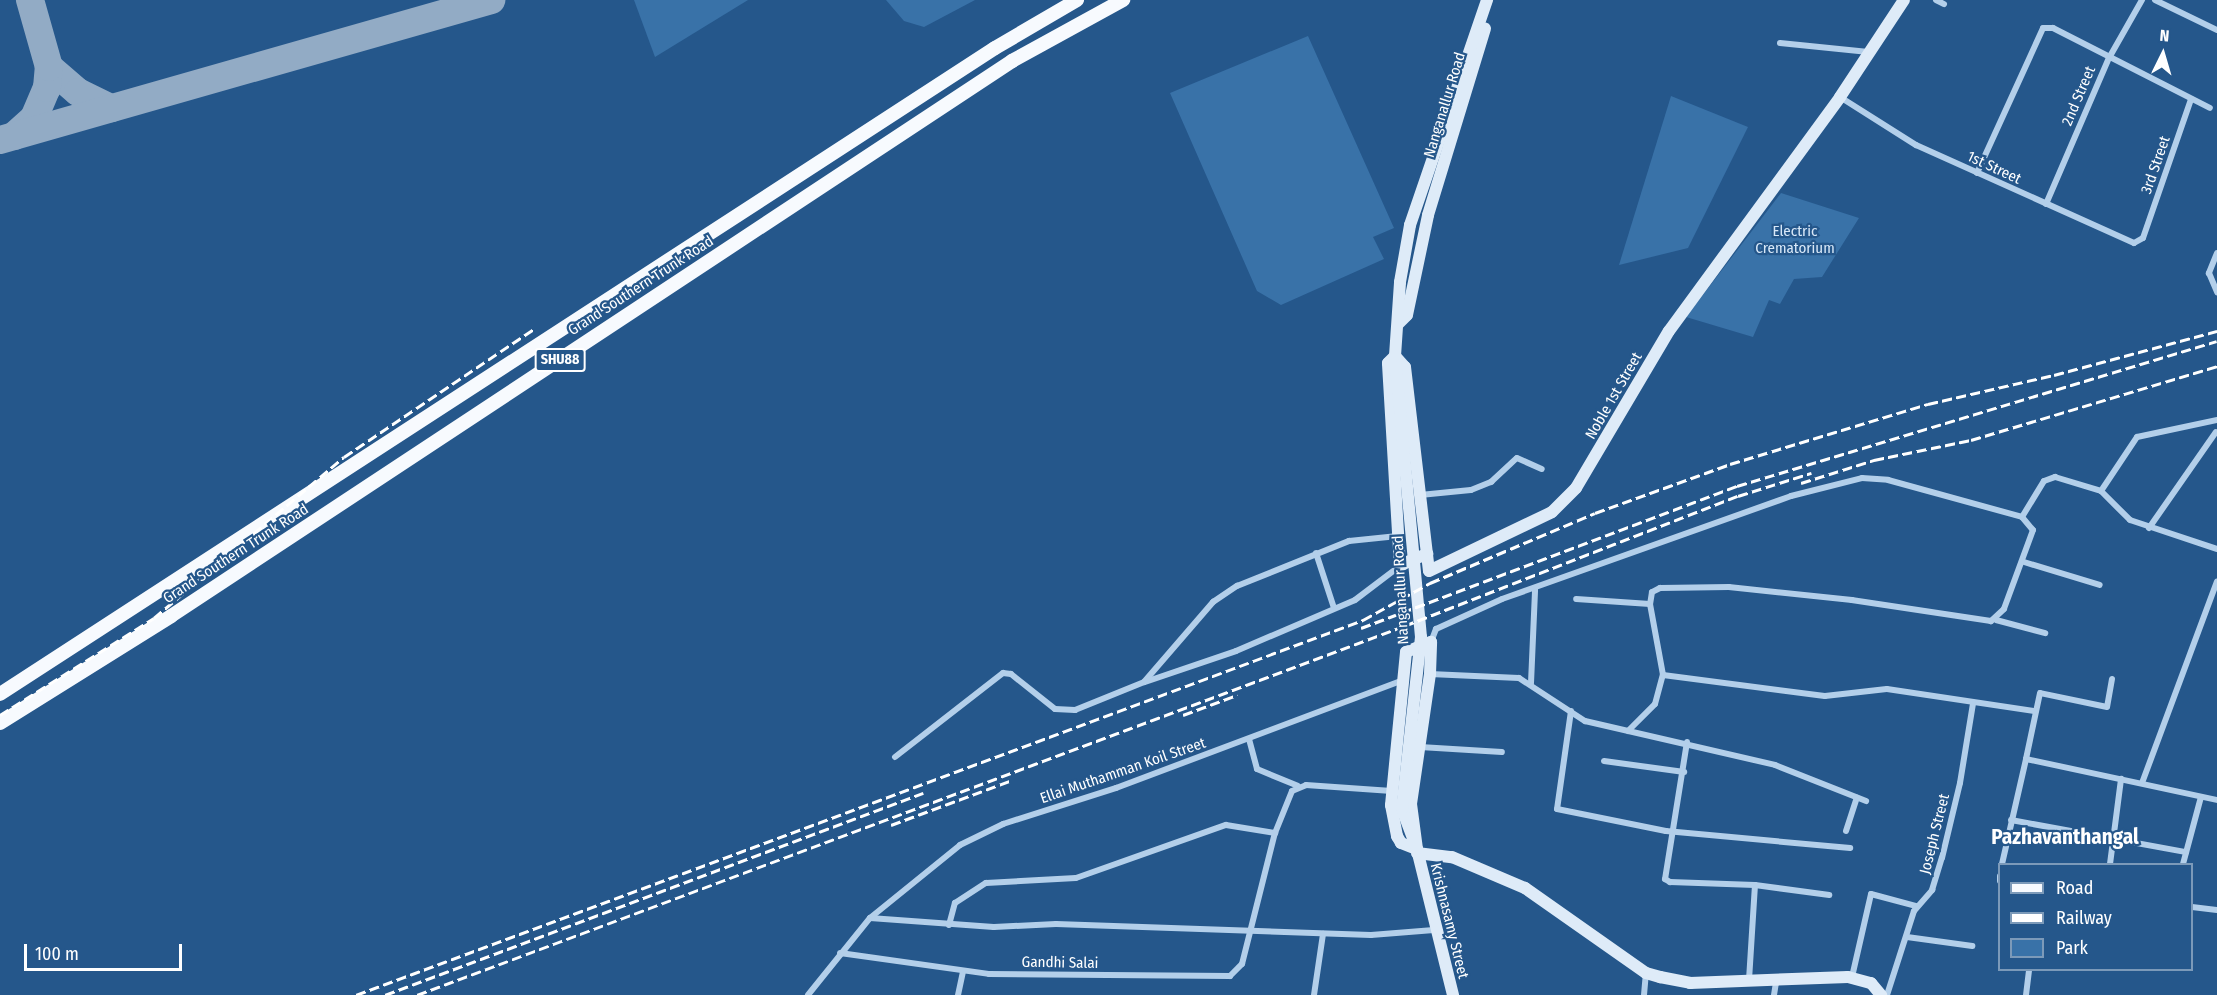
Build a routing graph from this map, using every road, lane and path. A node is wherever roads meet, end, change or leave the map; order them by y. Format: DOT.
graph roads {
  1 [pos="1077,0"];
  2 [pos="1123,0"];
  3 [pos="1487,0"];
  4 [pos="1495,0"];
  5 [pos="1904,0"];
  6 [pos="1936,0"];
  7 [pos="2142,0"];
  8 [pos="2155,0"];
  9 [pos="1944,4"];
  10 [pos="1483,22"];
  11 [pos="2217,30"];
  12 [pos="1780,43"];
  13 [pos="1870,52"];
  14 [pos="2109,58"];
  15 [pos="1840,97"];
  16 [pos="2191,99"];
  17 [pos="2210,108"];
  18 [pos="1977,173"];
  19 [pos="2046,204"];
  20 [pos="2143,238"];
  21 [pos="2217,253"];
  22 [pos="2217,271"];
  23 [pos="2209,273"];
  24 [pos="2217,292"];
  25 [pos="1395,356"];
  26 [pos="2216,420"];
  27 [pos="2216,433"];
  28 [pos="1542,470"];
  29 [pos="2101,491"];
  30 [pos="1420,495"];
  31 [pos="2022,517"];
  32 [pos="2149,528"];
  33 [pos="1398,536"];
  34 [pos="2217,549"];
  35 [pos="1316,554"];
  36 [pos="1427,554"];
  37 [pos="2024,562"];
  38 [pos="1404,564"];
  39 [pos="2217,581"];
  40 [pos="2100,585"];
  41 [pos="1535,590"];
  42 [pos="1576,599"];
  43 [pos="1650,604"];
  44 [pos="1335,608"];
  45 [pos="1996,620"];
  46 [pos="2045,633"];
  47 [pos="1431,642"];
  48 [pos="1430,674"];
  49 [pos="1663,675"];
  50 [pos="2112,679"];
  51 [pos="1404,680"];
  52 [pos="1144,682"];
  53 [pos="1531,683"];
  54 [pos="0,694"];
  55 [pos="1972,704"];
  56 [pos="1571,711"];
  57 [pos="2035,711"];
  58 [pos="0,723"];
  59 [pos="1628,731"];
  60 [pos="1249,739"];
  61 [pos="1687,742"];
  62 [pos="1420,747"];
  63 [pos="1502,752"];
  64 [pos="895,757"];
  65 [pos="2026,759"];
  66 [pos="1604,761"];
  67 [pos="1684,772"];
  68 [pos="2121,779"];
  69 [pos="2142,783"];
  70 [pos="1298,786"];
  71 [pos="1392,791"];
  72 [pos="2201,797"];
  73 [pos="1857,798"];
  74 [pos="2217,800"];
  75 [pos="1866,801"];
  76 [pos="2011,820"];
  77 [pos="1673,830"];
  78 [pos="1846,831"];
  79 [pos="1275,833"];
  80 [pos="2114,838"];
  81 [pos="1850,848"];
  82 [pos="1417,851"];
  83 [pos="2186,852"];
  84 [pos="2002,863"];
  85 [pos="2110,863"];
  86 [pos="2183,863"];
  87 [pos="1755,885"];
  88 [pos="1829,895"];
  89 [pos="1917,906"];
  90 [pos="2193,907"];
  91 [pos="2217,910"];
  92 [pos="870,918"];
  93 [pos="949,925"];
  94 [pos="1434,930"];
  95 [pos="1252,932"];
  96 [pos="1323,934"];
  97 [pos="1907,937"];
  98 [pos="1972,946"];
  99 [pos="840,953"];
  100 [pos="2029,971"];
  101 [pos="963,972"];
  102 [pos="1646,973"];
  103 [pos="1852,977"];
  104 [pos="1748,982"];
  105 [pos="1776,982"];
  106 [pos="808,995"];
  107 [pos="957,995"];
  108 [pos="1314,995"];
  109 [pos="1452,995"];
  110 [pos="1644,995"];
  111 [pos="1774,995"];
  112 [pos="1881,995"];
  113 [pos="1887,995"];
  114 [pos="2026,995"];
  1 -- 54 [label="main road, Grand Southern Trunk Road / SHU88"];
  2 -- 58 [label="main road, Grand Southern Trunk Road / SHU88"];
  3 -- 10 [label="street, Nanganallur Road"];
  4 -- 10 [label="street, Nanganallur Road"];
  5 -- 13 [label="street, Noble 1st Street"];
  6 -- 9 [label="street"];
  7 -- 14 [label="street, 2nd Street"];
  8 -- 11 [label="street"];
  10 -- 25 [label="street, Nanganallur Road"];
  12 -- 13 [label="street"];
  13 -- 15 [label="street, Noble 1st Street"];
  14 -- 16 [label="street"];
  14 -- 18 [label="street"];
  14 -- 19 [label="street, 2nd Street"];
  15 -- 18 [label="street, 1st Street"];
  15 -- 36 [label="street, Noble 1st Street"];
  16 -- 17 [label="street"];
  16 -- 20 [label="street, 3rd Street"];
  18 -- 19 [label="street, 1st Street"];
  19 -- 20 [label="street, 1st Street"];
  21 -- 23 [label="street"];
  22 -- 23 [label="street"];
  23 -- 24 [label="street"];
  25 -- 30 [label="street"];
  25 -- 33 [label="street"];
  25 -- 82 [label="street, Nanganallur Road"];
  26 -- 27 [label="street"];
  26 -- 29 [label="street"];
  27 -- 32 [label="street"];
  28 -- 30 [label="street"];
  29 -- 31 [label="street"];
  29 -- 32 [label="street"];
  30 -- 36 [label="street"];
  31 -- 37 [label="street"];
  31 -- 41 [label="street"];
  32 -- 34 [label="street"];
  33 -- 35 [label="street"];
  33 -- 38 [label="street"];
  35 -- 44 [label="street"];
  35 -- 52 [label="street"];
  36 -- 38 [label="street, bridge"];
  37 -- 40 [label="street"];
  37 -- 45 [label="street"];
  38 -- 44 [label="street"];
  39 -- 69 [label="street"];
  41 -- 47 [label="street"];
  41 -- 53 [label="street"];
  42 -- 43 [label="street"];
  43 -- 45 [label="street"];
  43 -- 49 [label="street"];
  44 -- 52 [label="street"];
  45 -- 46 [label="street"];
  47 -- 48 [label="street"];
  47 -- 51 [label="street, bridge"];
  48 -- 53 [label="street"];
  48 -- 62 [label="street"];
  49 -- 55 [label="street"];
  49 -- 59 [label="street"];
  50 -- 57 [label="street"];
  51 -- 60 [label="street, Ellai Muthamman Koil Street"];
  51 -- 71 [label="street"];
  52 -- 64 [label="street"];
  53 -- 56 [label="street"];
  55 -- 57 [label="street"];
  55 -- 89 [label="street, Joseph Street"];
  56 -- 59 [label="street"];
  56 -- 77 [label="street"];
  57 -- 65 [label="street"];
  59 -- 61 [label="street"];
  60 -- 70 [label="street"];
  60 -- 92 [label="street, Ellai Muthamman Koil Street"];
  61 -- 67 [label="street"];
  61 -- 73 [label="street"];
  62 -- 63 [label="street"];
  62 -- 82 [label="street"];
  65 -- 68 [label="street"];
  65 -- 76 [label="street"];
  66 -- 67 [label="street"];
  67 -- 77 [label="street"];
  68 -- 69 [label="street"];
  68 -- 80 [label="street"];
  69 -- 72 [label="street"];
  70 -- 71 [label="street"];
  70 -- 79 [label="street, Gandhi Salai"];
  71 -- 82 [label="street"];
  72 -- 74 [label="street"];
  72 -- 83 [label="street"];
  73 -- 75 [label="street"];
  73 -- 78 [label="street"];
  76 -- 80 [label="street"];
  76 -- 84 [label="street"];
  77 -- 81 [label="street"];
  77 -- 87 [label="street"];
  79 -- 93 [label="street"];
  79 -- 95 [label="street, Gandhi Salai"];
  80 -- 83 [label="street"];
  80 -- 85 [label="street"];
  82 -- 94 [label="street, Krishnasamy Street"];
  82 -- 102 [label="street"];
  83 -- 86 [label="street"];
  87 -- 88 [label="street"];
  87 -- 104 [label="street"];
  89 -- 97 [label="street, Joseph Street"];
  89 -- 103 [label="street"];
  90 -- 91 [label="street"];
  92 -- 93 [label="street"];
  92 -- 99 [label="street, Ellai Muthamman Koil Street"];
  93 -- 95 [label="street"];
  94 -- 96 [label="street"];
  94 -- 109 [label="street, Krishnasamy Street"];
  95 -- 96 [label="street"];
  95 -- 101 [label="street, Gandhi Salai"];
  96 -- 108 [label="street"];
  97 -- 98 [label="street"];
  97 -- 113 [label="street, Joseph Street"];
  99 -- 101 [label="street, Gandhi Salai"];
  99 -- 106 [label="street, Ellai Muthamman Koil Street"];
  100 -- 114 [label="street"];
  101 -- 107 [label="street"];
  102 -- 104 [label="street"];
  102 -- 110 [label="street"];
  103 -- 105 [label="street"];
  103 -- 112 [label="street"];
  104 -- 105 [label="street"];
  105 -- 111 [label="street"];
}
